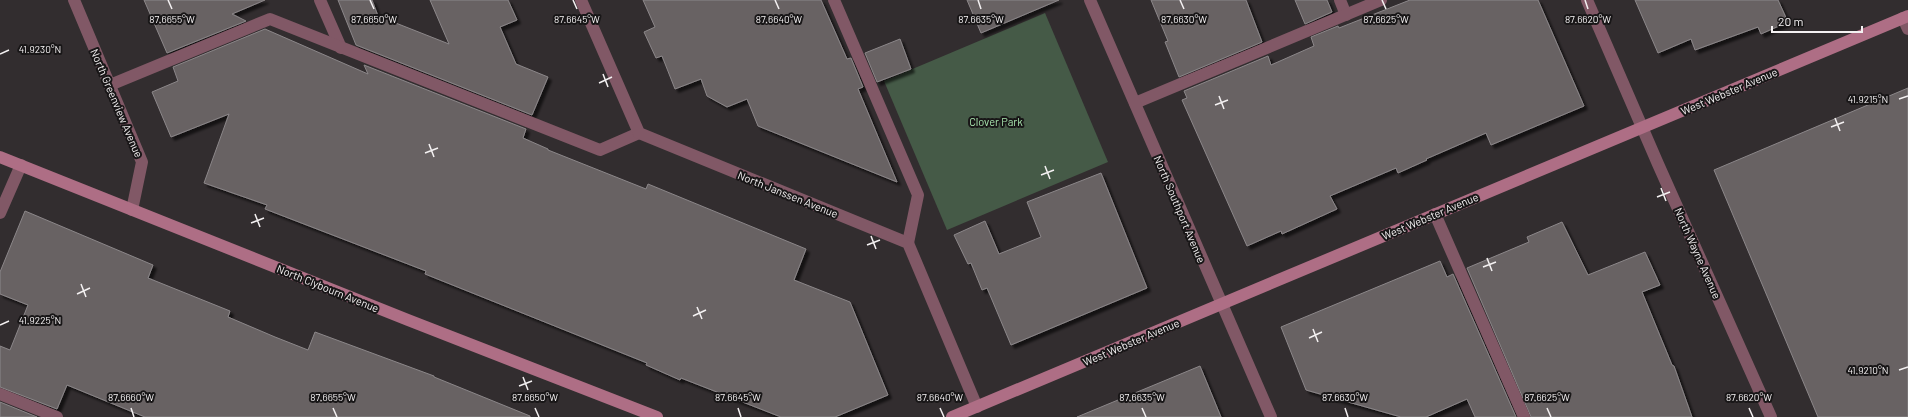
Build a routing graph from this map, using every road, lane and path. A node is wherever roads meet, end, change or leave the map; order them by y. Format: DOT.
graph roads {
  1 [pos="74,0"];
  2 [pos="320,0"];
  3 [pos="581,0"];
  4 [pos="834,0"];
  5 [pos="1090,0"];
  6 [pos="1340,0"];
  7 [pos="1381,0"];
  8 [pos="1587,0"];
  9 [pos="1346,15"];
  10 [pos="1906,21"];
  11 [pos="341,48"];
  12 [pos="110,85"];
  13 [pos="1135,104"];
  14 [pos="1642,127"];
  15 [pos="639,134"];
  16 [pos="0,157"];
  17 [pos="21,166"];
  18 [pos="132,210"];
  19 [pos="0,213"];
  20 [pos="1436,214"];
  21 [pos="908,243"];
  22 [pos="1222,304"];
  23 [pos="0,394"];
  24 [pos="978,406"];
  25 [pos="57,417"];
  26 [pos="657,417"];
  27 [pos="952,417"];
  28 [pos="1271,417"];
  29 [pos="1524,417"];
  30 [pos="1771,417"];
  1 -- 12 [label="street, North Greenview Avenue"];
  2 -- 11 [label="street"];
  3 -- 15 [label="street"];
  4 -- 21 [label="street"];
  5 -- 13 [label="street, North Southport Avenue"];
  6 -- 9 [label="street"];
  7 -- 9 [label="street"];
  8 -- 14 [label="street, North Wayne Avenue"];
  9 -- 13 [label="street"];
  10 -- 14 [label="street, West Webster Avenue"];
  11 -- 12 [label="street"];
  11 -- 15 [label="street"];
  12 -- 18 [label="street, North Greenview Avenue"];
  13 -- 22 [label="street, North Southport Avenue"];
  14 -- 20 [label="street, West Webster Avenue"];
  14 -- 30 [label="street, North Wayne Avenue"];
  15 -- 21 [label="street, North Janssen Avenue"];
  16 -- 17 [label="street, North Clybourn Avenue"];
  17 -- 18 [label="street, North Clybourn Avenue"];
  17 -- 19 [label="street"];
  18 -- 26 [label="street, North Clybourn Avenue"];
  20 -- 22 [label="street, West Webster Avenue"];
  20 -- 29 [label="street"];
  21 -- 24 [label="street"];
  22 -- 24 [label="street, West Webster Avenue"];
  22 -- 28 [label="street, North Southport Avenue"];
  23 -- 25 [label="street"];
  24 -- 27 [label="street, West Webster Avenue"];
}
